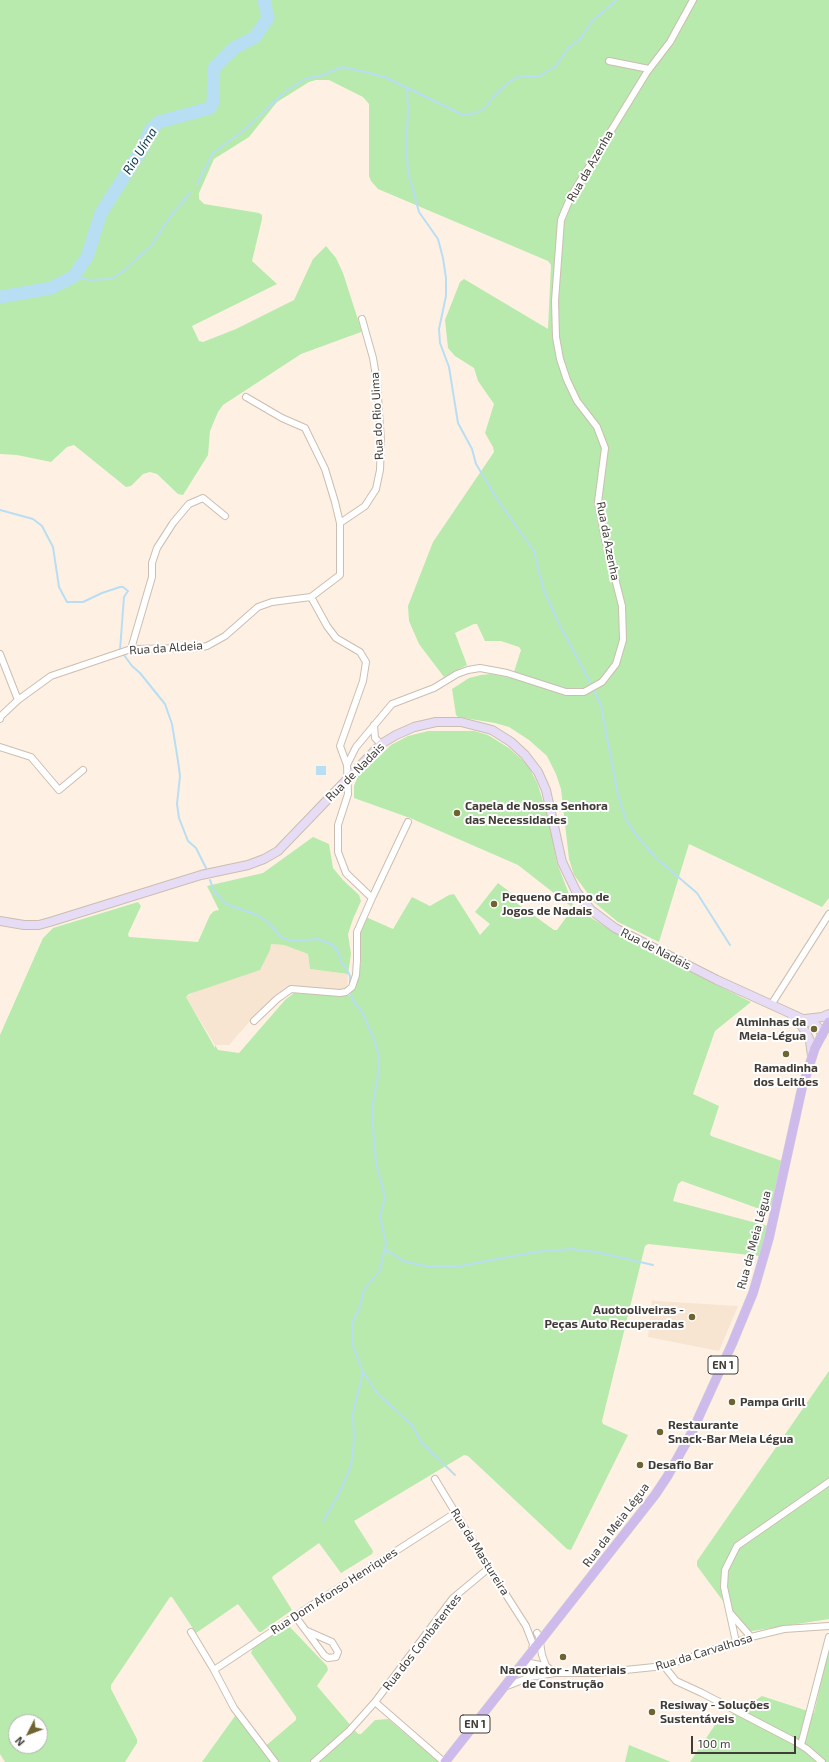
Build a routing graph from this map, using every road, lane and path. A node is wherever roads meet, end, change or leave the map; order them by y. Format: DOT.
graph roads {
  1 [pos="693,0"];
  2 [pos="609,61"];
  3 [pos="649,69"];
  4 [pos="362,319"];
  5 [pos="246,397"];
  6 [pos="225,516"];
  7 [pos="340,523"];
  8 [pos="311,597"];
  9 [pos="131,649"];
  10 [pos="0,654"];
  11 [pos="18,700"];
  12 [pos="0,720"];
  13 [pos="374,725"];
  14 [pos="381,744"];
  15 [pos="0,747"];
  16 [pos="347,765"];
  17 [pos="83,770"];
  18 [pos="348,779"];
  19 [pos="408,822"];
  20 [pos="372,898"];
  21 [pos="829,914"];
  22 [pos="0,921"];
  23 [pos="772,1005"];
  24 [pos="829,1014"];
  25 [pos="254,1021"];
  26 [pos="803,1022"];
  27 [pos="829,1022"];
  28 [pos="821,1037"];
  29 [pos="812,1056"];
  30 [pos="435,1479"];
  31 [pos="829,1482"];
  32 [pos="456,1513"];
  33 [pos="489,1568"];
  34 [pos="730,1612"];
  35 [pos="295,1616"];
  36 [pos="829,1626"];
  37 [pos="191,1632"];
  38 [pos="307,1632"];
  39 [pos="538,1637"];
  40 [pos="751,1637"];
  41 [pos="829,1637"];
  42 [pos="736,1642"];
  43 [pos="526,1660"];
  44 [pos="546,1666"];
  45 [pos="664,1666"];
  46 [pos="214,1670"];
  47 [pos="555,1673"];
  48 [pos="539,1676"];
  49 [pos="504,1687"];
  50 [pos="375,1702"];
  51 [pos="801,1745"];
  52 [pos="275,1762"];
  53 [pos="314,1762"];
  54 [pos="445,1762"];
  55 [pos="822,1762"];
  1 -- 3 [label="street, Rua da Azenha"];
  2 -- 3 [label="street"];
  3 -- 13 [label="street, Rua da Azenha"];
  4 -- 7 [label="street, Rua do Rio Uima"];
  5 -- 7 [label="street"];
  6 -- 9 [label="street"];
  7 -- 8 [label="street"];
  8 -- 9 [label="street, Rua da Aldeia"];
  8 -- 16 [label="street"];
  9 -- 11 [label="street, Rua da Aldeia"];
  10 -- 11 [label="street"];
  11 -- 12 [label="street, Rua da Aldeia"];
  13 -- 14 [label="street"];
  13 -- 16 [label="street, Rua da Azenha"];
  14 -- 18 [label="street, Rua de Nadais"];
  14 -- 23 [label="street, Rua de Nadais"];
  15 -- 17 [label="street"];
  16 -- 18 [label="street, Rua da Azenha"];
  18 -- 20 [label="street, Rua da Azenha"];
  18 -- 22 [label="street, Rua de Nadais"];
  19 -- 20 [label="street"];
  20 -- 25 [label="street"];
  21 -- 23 [label="street"];
  23 -- 26 [label="street, Rua de Nadais"];
  24 -- 26 [label="street"];
  26 -- 28 [label="street, Rua de Nadais"];
  26 -- 29 [label="street, Rua de Nadais"];
  27 -- 28 [label="main road, Rua da Meia Légua / EN 1"];
  28 -- 29 [label="main road, Rua da Meia Légua / EN 1"];
  29 -- 39 [label="main road, Rua da Meia Légua / EN 1"];
  30 -- 32 [label="street, Rua da Mastureira"];
  31 -- 34 [label="street"];
  32 -- 33 [label="street, Rua da Mastureira"];
  32 -- 35 [label="street, Rua Dom Afonso Henriques"];
  33 -- 39 [label="street, Rua da Mastureira"];
  33 -- 50 [label="street, Rua dos Combatentes"];
  34 -- 40 [label="street"];
  34 -- 42 [label="street"];
  35 -- 38 [label="street"];
  35 -- 46 [label="street, Rua Dom Afonso Henriques"];
  36 -- 40 [label="street, Rua da Carvalhosa"];
  37 -- 46 [label="street"];
  38 -- 38 [label="street"];
  39 -- 43 [label="main road, Rua da Meia Légua / EN 1"];
  39 -- 44 [label="street"];
  40 -- 42 [label="street, Rua da Carvalhosa"];
  41 -- 51 [label="street"];
  42 -- 45 [label="street, Rua da Carvalhosa"];
  43 -- 44 [label="street"];
  43 -- 48 [label="street"];
  43 -- 49 [label="main road, Rua da Meia Légua / EN 1"];
  44 -- 47 [label="street"];
  45 -- 47 [label="street, Rua da Carvalhosa"];
  45 -- 51 [label="street"];
  46 -- 52 [label="street"];
  47 -- 48 [label="street, Rua da Carvalhosa"];
  48 -- 49 [label="street, Rua da Carvalhosa"];
  49 -- 54 [label="main road, Rua da Meia Légua / EN 1"];
  50 -- 53 [label="street, Rua dos Combatentes"];
  50 -- 54 [label="street"];
  51 -- 55 [label="street"];
}
